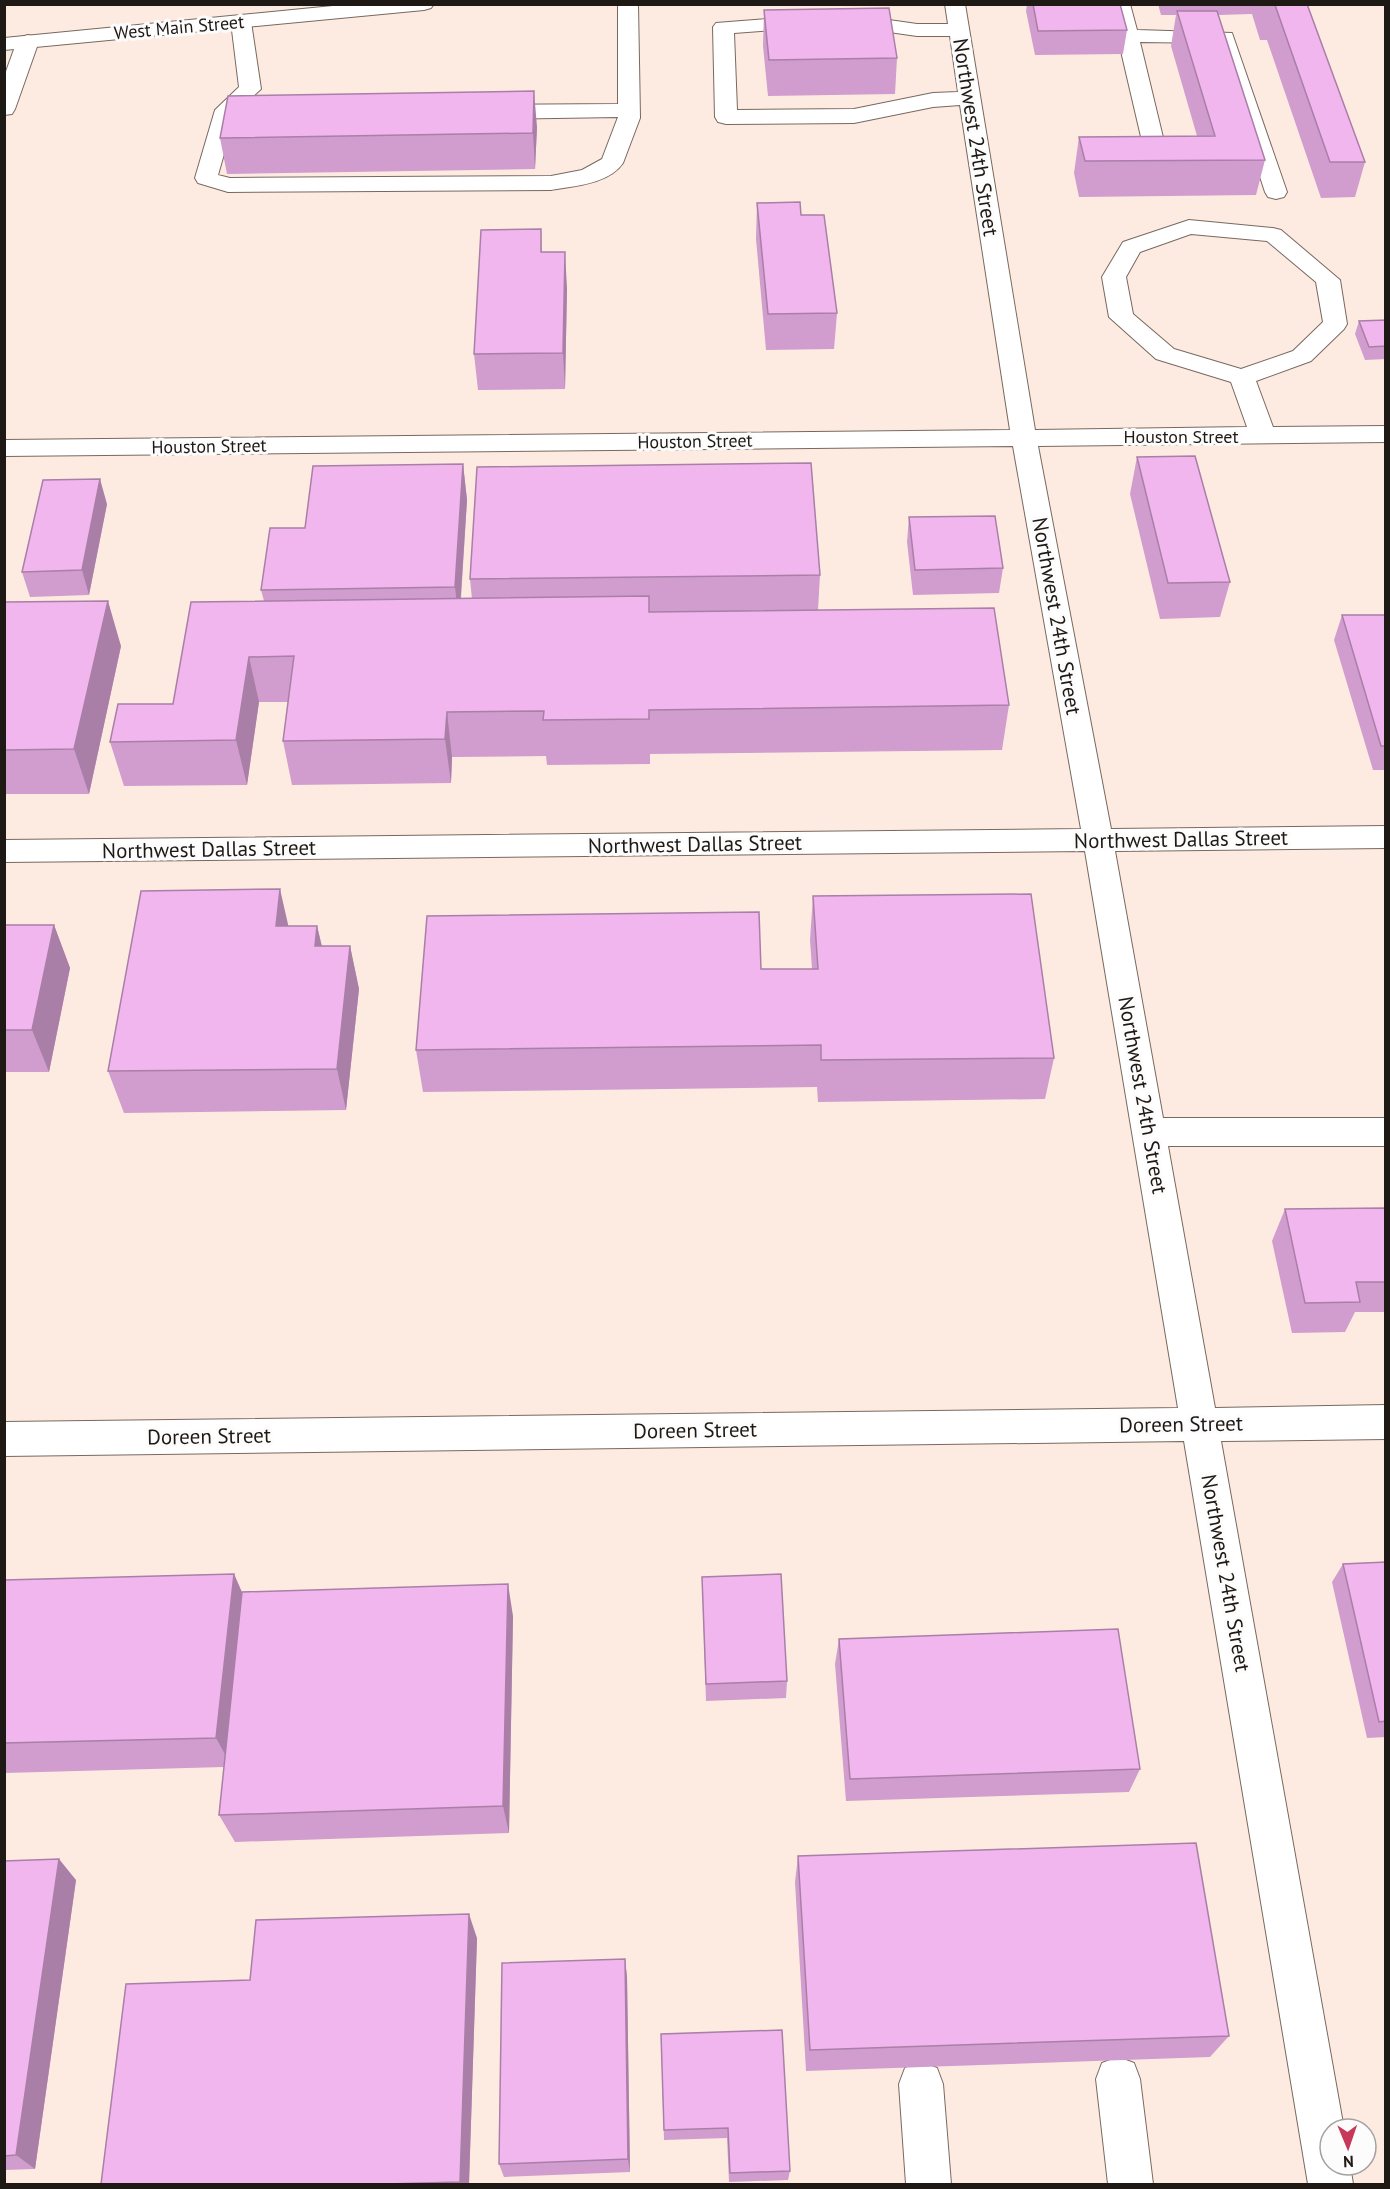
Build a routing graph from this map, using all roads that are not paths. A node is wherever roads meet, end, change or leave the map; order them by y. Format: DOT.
graph roads {
  1 [pos="424,4"];
  2 [pos="628,4"];
  3 [pos="1120,4"];
  4 [pos="957,17"];
  5 [pos="241,22"];
  6 [pos="1127,36"];
  7 [pos="28,41"];
  8 [pos="4,44"];
  9 [pos="970,98"];
  10 [pos="4,109"];
  11 [pos="629,110"];
  12 [pos="474,113"];
  13 [pos="224,117"];
  14 [pos="248,117"];
  15 [pos="1156,154"];
  16 [pos="1276,192"];
  17 [pos="1242,377"];
  18 [pos="1386,434"];
  19 [pos="1263,436"];
  20 [pos="1024,438"];
  21 [pos="4,448"];
  22 [pos="1386,837"];
  23 [pos="1098,840"];
  24 [pos="4,850"];
  25 [pos="1149,1132"];
  26 [pos="1386,1132"];
  27 [pos="1386,1422"];
  28 [pos="1200,1424"];
  29 [pos="4,1439"];
  30 [pos="1118,2079"];
  31 [pos="921,2084"];
  32 [pos="929,2184"];
  33 [pos="1131,2184"];
  34 [pos="1332,2184"];
  1 -- 5 [label="street, West Main Street"];
  2 -- 11 [label="street"];
  3 -- 6 [label="street"];
  4 -- 9 [label="street, Northwest 24th Street"];
  4 -- 9 [label="street"];
  5 -- 7 [label="street, West Main Street"];
  5 -- 13 [label="street"];
  6 -- 15 [label="street"];
  6 -- 16 [label="street"];
  7 -- 8 [label="street, West Main Street"];
  7 -- 10 [label="street"];
  9 -- 20 [label="street, Northwest 24th Street"];
  11 -- 12 [label="street"];
  11 -- 13 [label="street"];
  13 -- 14 [label="street"];
  17 -- 17 [label="street"];
  17 -- 19 [label="street"];
  18 -- 19 [label="street, Houston Street"];
  19 -- 20 [label="street, Houston Street"];
  20 -- 21 [label="street, Houston Street"];
  20 -- 23 [label="street, Northwest 24th Street"];
  22 -- 23 [label="street, Northwest Dallas Street"];
  23 -- 24 [label="street, Northwest Dallas Street"];
  23 -- 25 [label="street, Northwest 24th Street"];
  25 -- 26 [label="street"];
  25 -- 28 [label="street, Northwest 24th Street"];
  27 -- 28 [label="street, Doreen Street"];
  28 -- 29 [label="street, Doreen Street"];
  28 -- 34 [label="street, Northwest 24th Street"];
  30 -- 33 [label="street"];
  31 -- 32 [label="street"];
}
